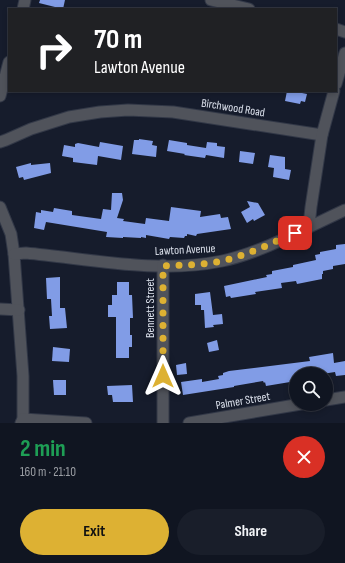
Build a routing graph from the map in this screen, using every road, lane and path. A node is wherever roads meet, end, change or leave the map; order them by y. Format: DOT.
graph roads {
  1 [pos="211,0"];
  2 [pos="245,8"];
  3 [pos="345,53"];
  4 [pos="8,66"];
  5 [pos="337,81"];
  6 [pos="334,92"];
  7 [pos="0,96"];
  8 [pos="322,134"];
  9 [pos="0,142"];
  10 [pos="0,207"];
  11 [pos="345,210"];
  12 [pos="309,226"];
  13 [pos="14,254"];
  14 [pos="163,266"];
  15 [pos="0,309"];
  16 [pos="18,310"];
  17 [pos="345,397"];
  18 [pos="333,399"];
  19 [pos="289,406"];
  20 [pos="22,421"];
  21 [pos="86,423"];
  22 [pos="163,423"];
  23 [pos="189,423"];
  1 -- 2 [label="street"];
  3 -- 5 [label="street"];
  4 -- 7 [label="street"];
  6 -- 8 [label="street"];
  8 -- 9 [label="street, Birchwood Road"];
  8 -- 12 [label="street"];
  10 -- 13 [label="street"];
  11 -- 12 [label="street, Lawton Avenue"];
  12 -- 14 [label="street, Lawton Avenue"];
  13 -- 14 [label="street, Lawton Avenue"];
  13 -- 16 [label="street"];
  14 -- 22 [label="street, Bennett Street"];
  15 -- 16 [label="street"];
  16 -- 20 [label="street"];
  17 -- 18 [label="street"];
  19 -- 23 [label="street, Palmer Street"];
  20 -- 21 [label="street"];
}
